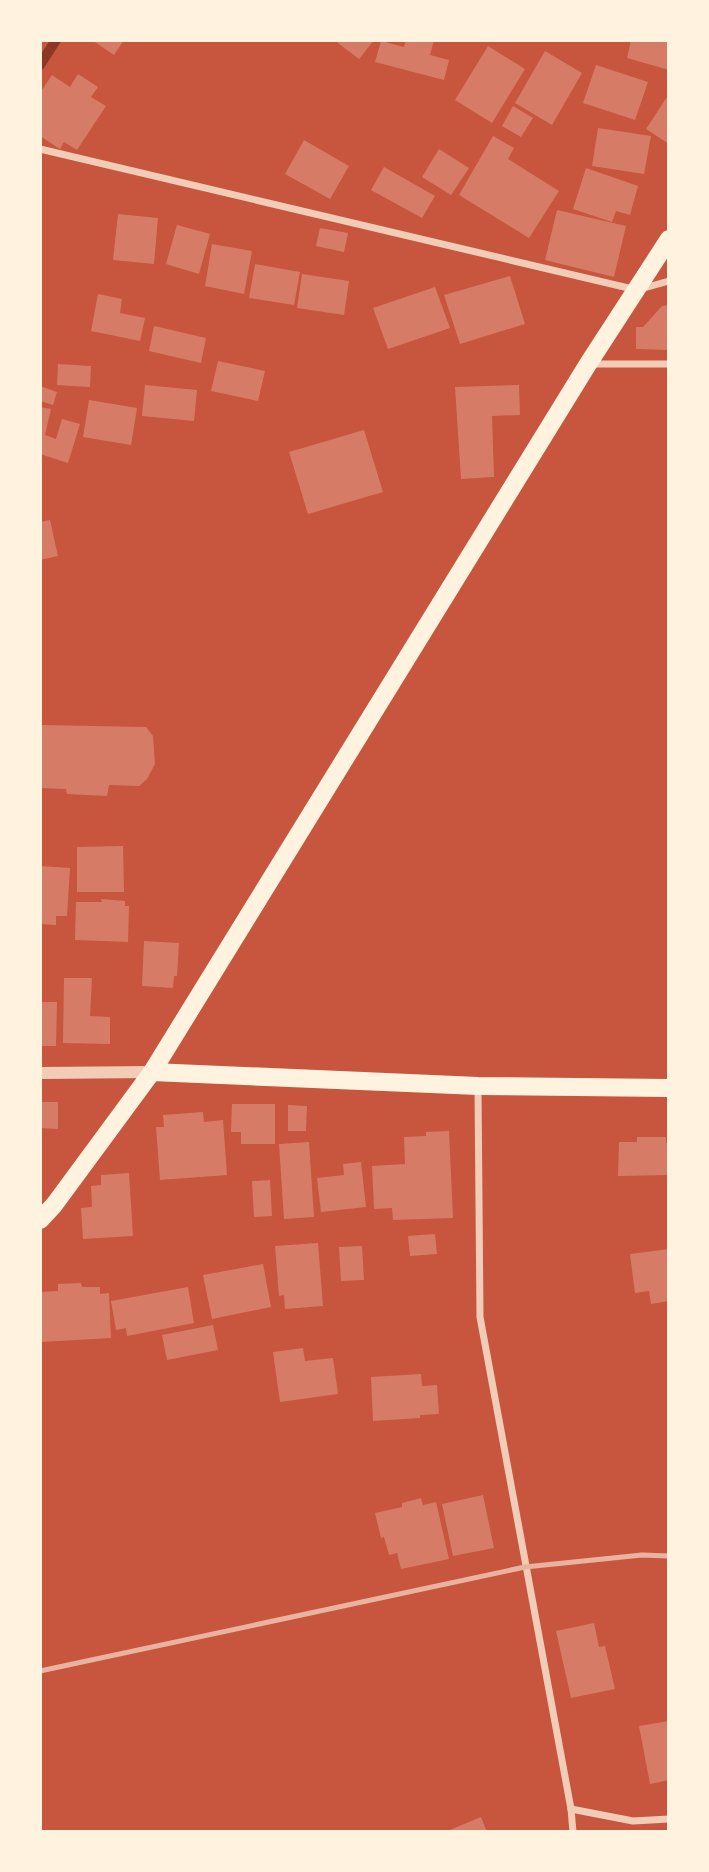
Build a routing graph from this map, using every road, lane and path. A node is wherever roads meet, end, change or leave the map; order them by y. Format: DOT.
graph roads {
  1 [pos="40,149"];
  2 [pos="669,239"];
  3 [pos="669,281"];
  4 [pos="638,290"];
  5 [pos="588,364"];
  6 [pos="669,364"];
  7 [pos="40,1073"];
  8 [pos="152,1073"];
  9 [pos="478,1086"];
  10 [pos="669,1088"];
  11 [pos="40,1220"];
  12 [pos="571,1809"];
  13 [pos="669,1819"];
  14 [pos="573,1832"];
  1 -- 4 [label="street"];
  2 -- 4 [label="main road"];
  3 -- 4 [label="street"];
  4 -- 5 [label="main road"];
  5 -- 6 [label="street"];
  5 -- 8 [label="main road"];
  7 -- 8 [label="street"];
  8 -- 9 [label="main road"];
  8 -- 11 [label="main road"];
  9 -- 10 [label="main road"];
  9 -- 12 [label="street"];
  12 -- 13 [label="street"];
  12 -- 14 [label="street"];
}
